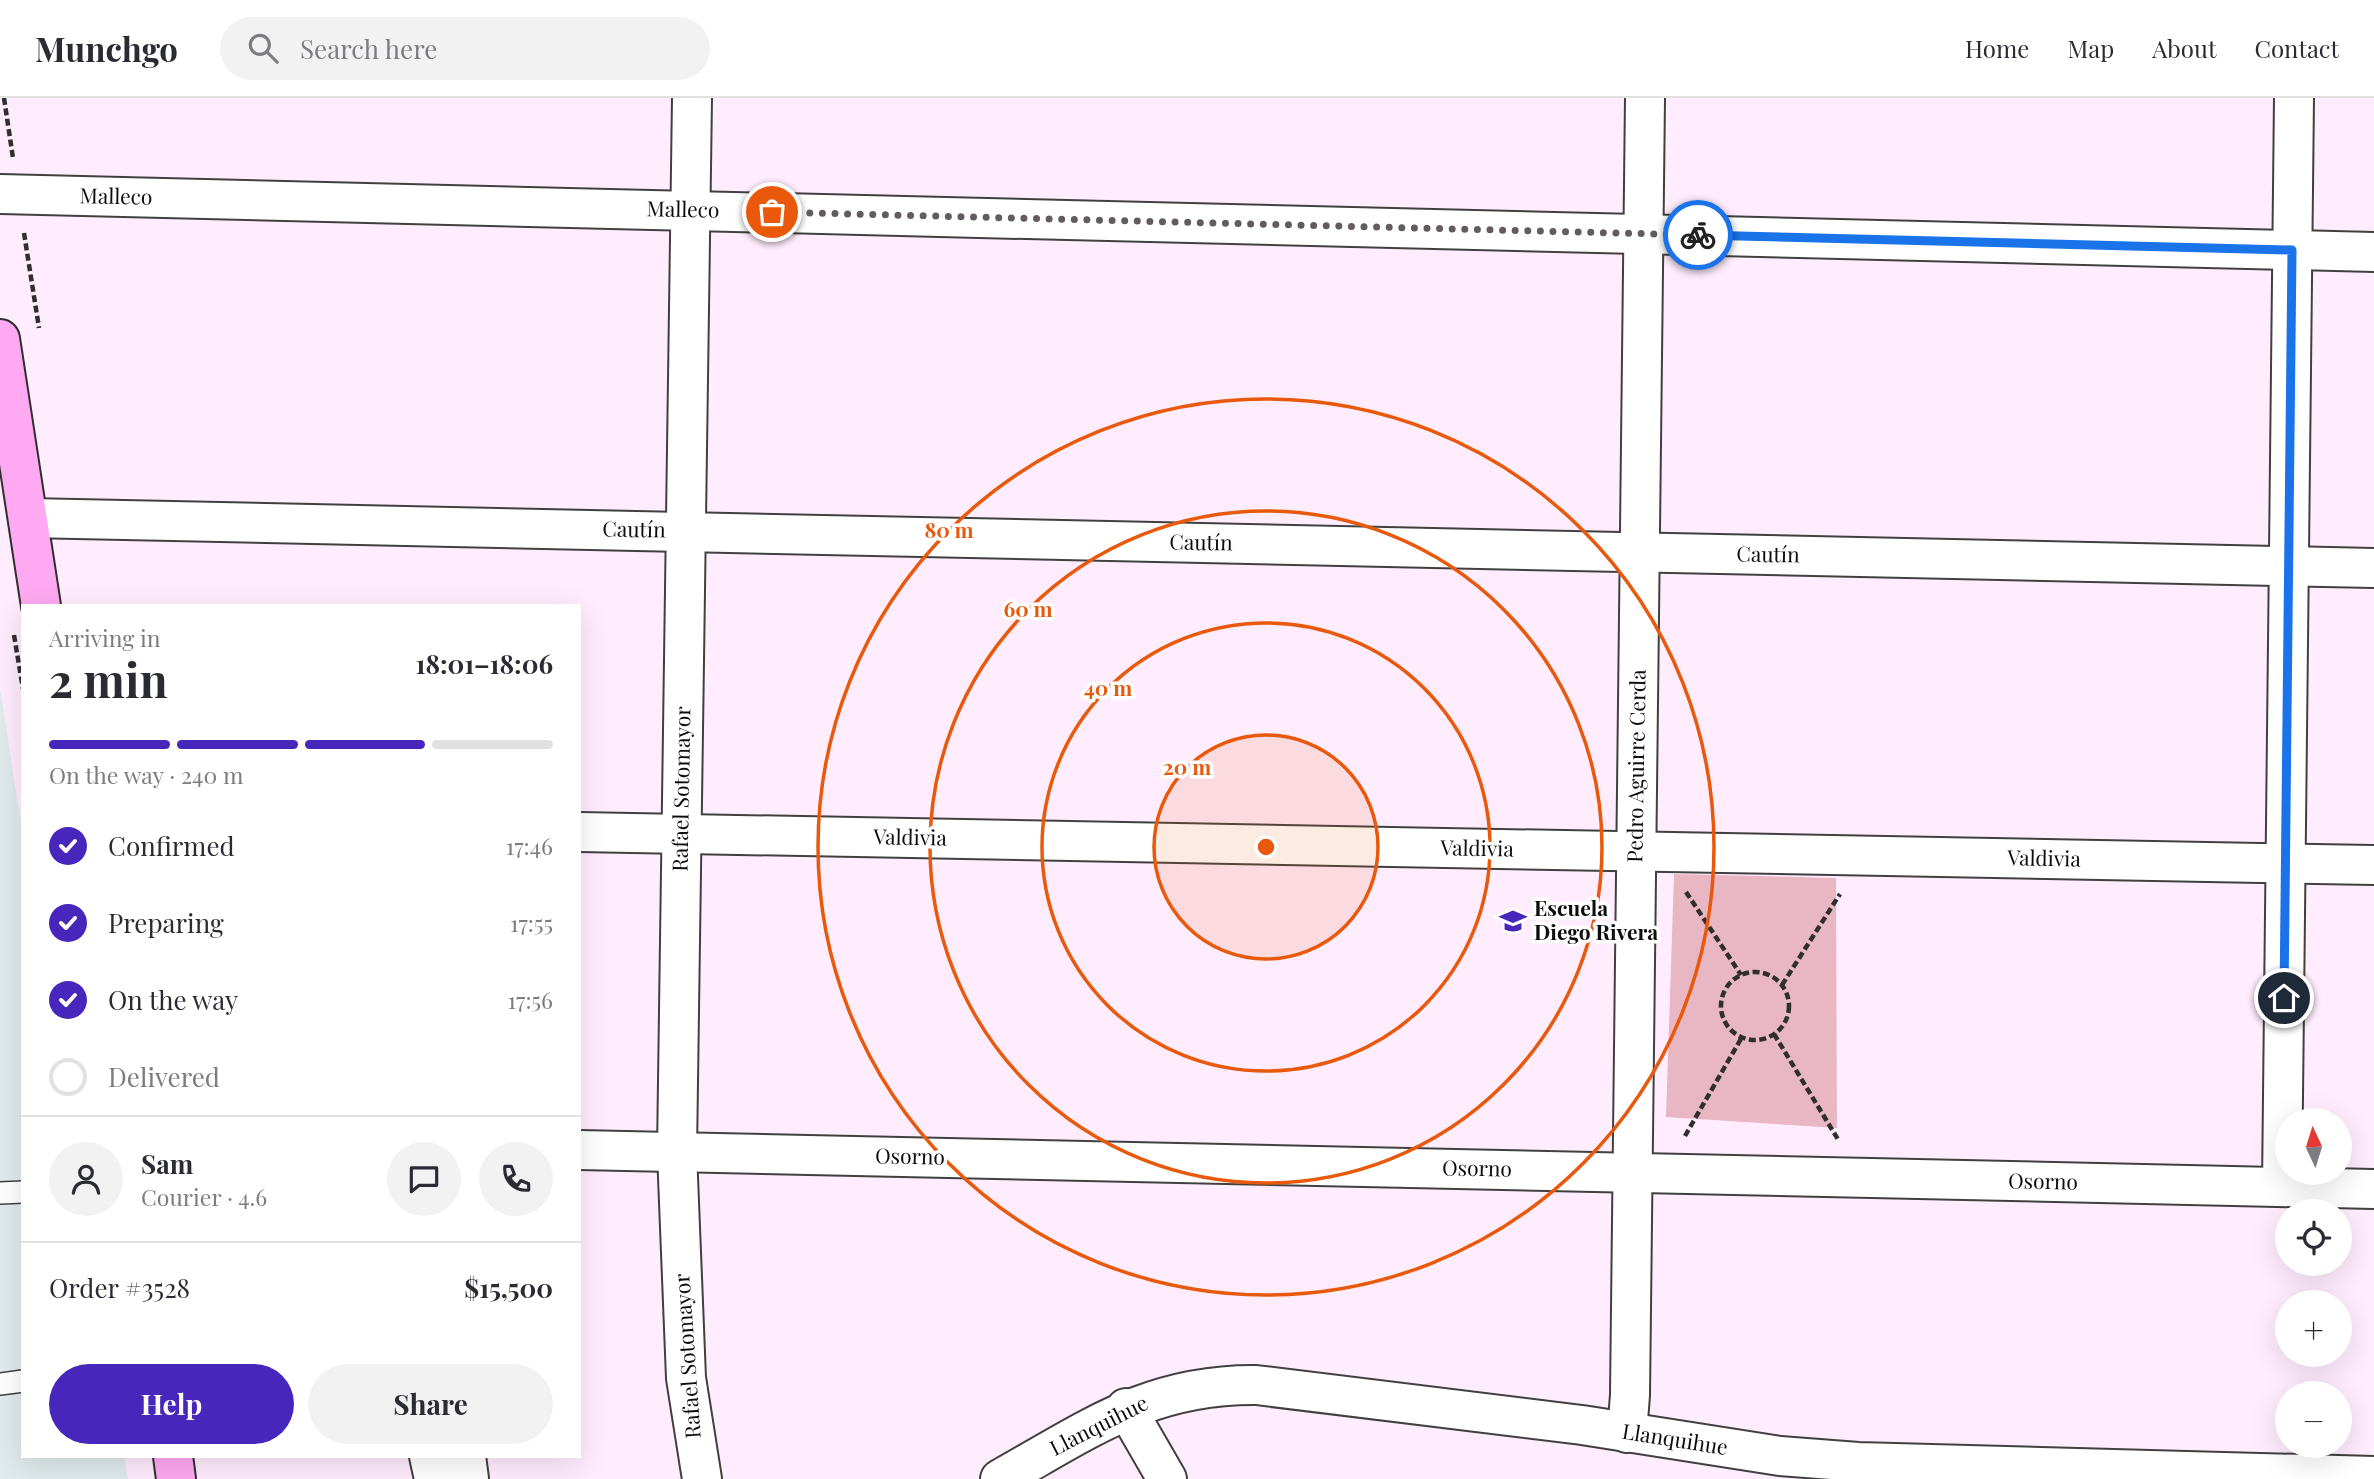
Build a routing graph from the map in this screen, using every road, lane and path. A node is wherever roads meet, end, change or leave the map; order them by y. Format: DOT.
graph roads {
  1 [pos="692,98"];
  2 [pos="1644,98"];
  3 [pos="2294,98"];
  4 [pos="0,194"];
  5 [pos="690,210"];
  6 [pos="1643,234"];
  7 [pos="2292,250"];
  8 [pos="2374,252"];
  9 [pos="0,339"];
  10 [pos="28,518"];
  11 [pos="685,531"];
  12 [pos="1639,553"];
  13 [pos="2289,566"];
  14 [pos="2374,568"];
  15 [pos="41,604"];
  16 [pos="581,832"];
  17 [pos="682,834"];
  18 [pos="1647,852"];
  19 [pos="1864,856"];
  20 [pos="2286,864"];
  21 [pos="2374,865"];
  22 [pos="1741,975"];
  23 [pos="1782,985"];
  24 [pos="1774,1034"];
  25 [pos="1742,1037"];
  26 [pos="581,1150"];
  27 [pos="677,1152"];
  28 [pos="1648,1173"];
  29 [pos="1862,1178"];
  30 [pos="2282,1187"];
  31 [pos="2374,1189"];
  32 [pos="21,1192"];
  33 [pos="0,1193"];
  34 [pos="21,1381"];
  35 [pos="0,1384"];
  36 [pos="1126,1408"];
  37 [pos="1626,1433"];
  38 [pos="173,1458"];
  39 [pos="429,1458"];
  40 [pos="466,1458"];
  41 [pos="1774,1467"];
  42 [pos="2374,1476"];
  43 [pos="176,1479"];
  44 [pos="434,1479"];
  45 [pos="469,1479"];
  46 [pos="702,1479"];
  47 [pos="1000,1479"];
  48 [pos="1167,1479"];
  1 -- 5 [label="street, Rafael Sotomayor"];
  2 -- 6 [label="street, Pedro Aguirre Cerda"];
  3 -- 7 [label="street"];
  4 -- 5 [label="street, Malleco"];
  5 -- 6 [label="street, Malleco"];
  5 -- 11 [label="street, Rafael Sotomayor"];
  6 -- 7 [label="street, Malleco"];
  6 -- 12 [label="street, Pedro Aguirre Cerda"];
  7 -- 8 [label="street, Malleco"];
  7 -- 13 [label="street"];
  9 -- 10 [label="main road"];
  10 -- 11 [label="street, Cautín"];
  10 -- 15 [label="main road"];
  11 -- 12 [label="street, Cautín"];
  11 -- 17 [label="street, Rafael Sotomayor"];
  12 -- 13 [label="street, Cautín"];
  12 -- 18 [label="street, Pedro Aguirre Cerda"];
  13 -- 14 [label="street, Cautín"];
  13 -- 20 [label="street"];
  16 -- 17 [label="street, Valdivia"];
  17 -- 18 [label="street, Valdivia"];
  17 -- 27 [label="street, Rafael Sotomayor"];
  18 -- 19 [label="street, Valdivia"];
  18 -- 22 [label="path"];
  18 -- 28 [label="street, Pedro Aguirre Cerda"];
  19 -- 20 [label="street, Valdivia"];
  19 -- 23 [label="path"];
  20 -- 21 [label="street, Valdivia"];
  20 -- 30 [label="street"];
  22 -- 23 [label="path"];
  22 -- 25 [label="path"];
  23 -- 24 [label="path"];
  24 -- 25 [label="path"];
  24 -- 29 [label="path"];
  25 -- 28 [label="path"];
  26 -- 27 [label="street, Osorno"];
  27 -- 28 [label="street, Osorno"];
  27 -- 46 [label="street, Rafael Sotomayor"];
  28 -- 29 [label="street, Osorno"];
  28 -- 37 [label="street, Pedro Aguirre Cerda"];
  29 -- 30 [label="street, Osorno"];
  30 -- 31 [label="street, Osorno"];
  32 -- 33 [label="lane"];
  34 -- 35 [label="lane"];
  36 -- 37 [label="street, Llanquihue"];
  36 -- 47 [label="street, Llanquihue"];
  36 -- 48 [label="street"];
  37 -- 41 [label="street, Llanquihue"];
  38 -- 43 [label="main road"];
  39 -- 44 [label="street"];
  40 -- 45 [label="street"];
  41 -- 42 [label="street, Llanquihue"];
}
